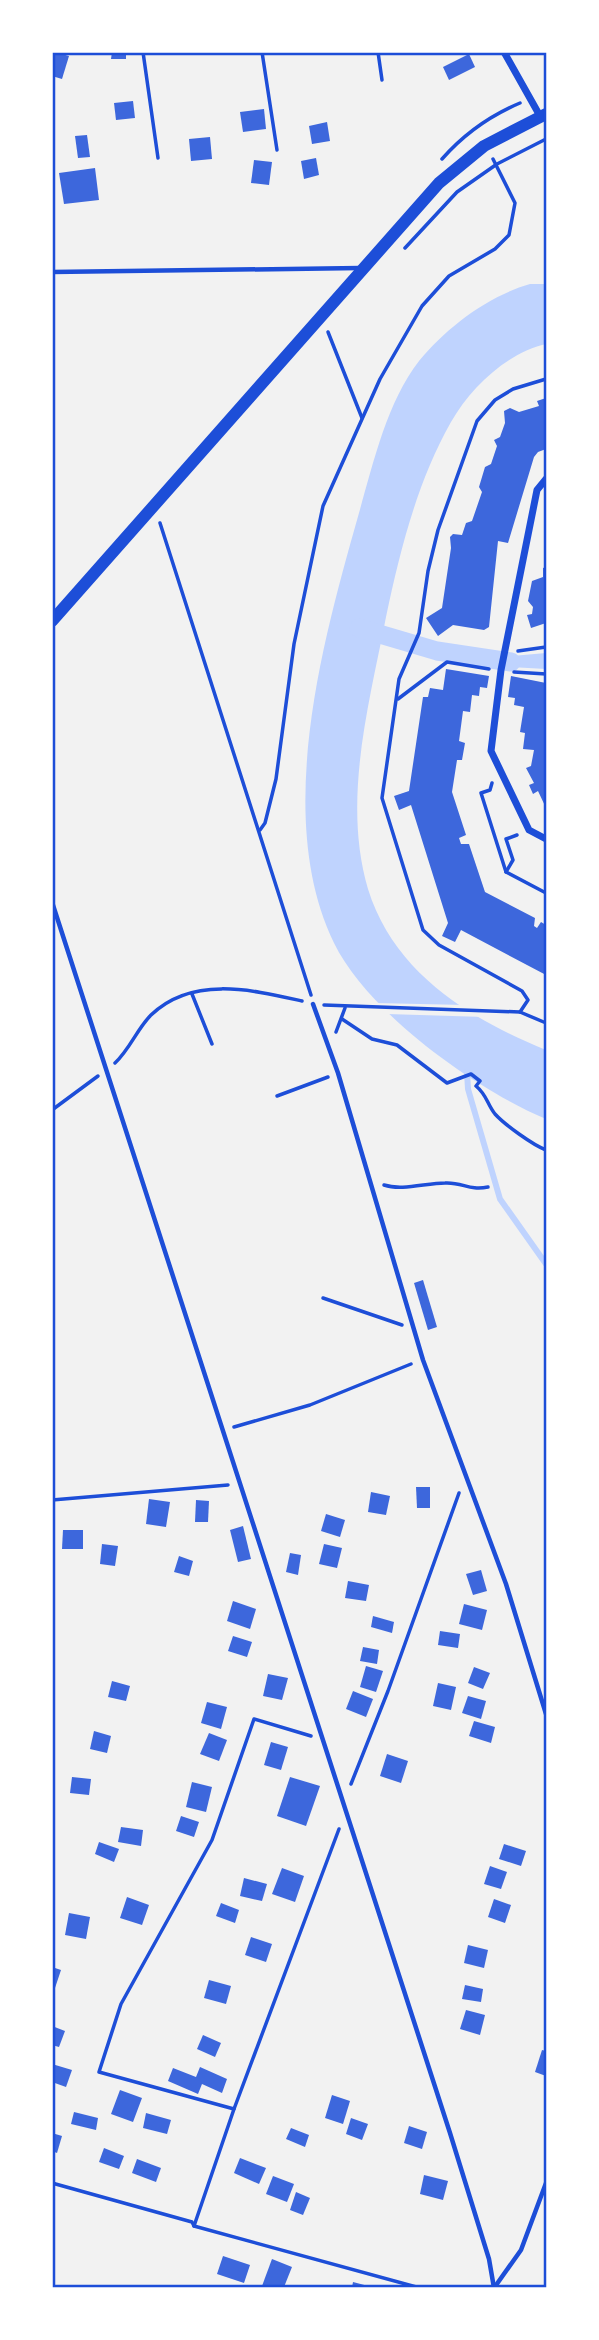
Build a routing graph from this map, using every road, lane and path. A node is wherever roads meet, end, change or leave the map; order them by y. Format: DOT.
graph roads {
  1 [pos="143,52"];
  2 [pos="262,52"];
  3 [pos="378,52"];
  4 [pos="504,52"];
  5 [pos="382,80"];
  6 [pos="543,115"];
  7 [pos="547,139"];
  8 [pos="276,150"];
  9 [pos="158,158"];
  10 [pos="364,268"];
  11 [pos="52,272"];
  12 [pos="316,321"];
  13 [pos="547,379"];
  14 [pos="362,418"];
  15 [pos="547,478"];
  16 [pos="147,511"];
  17 [pos="52,621"];
  18 [pos="547,646"];
  19 [pos="505,651"];
  20 [pos="501,670"];
  21 [pos="547,674"];
  22 [pos="396,700"];
  23 [pos="490,790"];
  24 [pos="260,830"];
  25 [pos="506,839"];
  26 [pos="547,839"];
  27 [pos="506,872"];
  28 [pos="547,893"];
  29 [pos="52,902"];
  30 [pos="191,994"];
  31 [pos="313,1004"];
  32 [pos="345,1008"];
  33 [pos="520,1012"];
  34 [pos="342,1020"];
  35 [pos="547,1022"];
  36 [pos="212,1044"];
  37 [pos="330,1047"];
  38 [pos="106,1070"];
  39 [pos="338,1073"];
  40 [pos="277,1096"];
  41 [pos="52,1110"];
  42 [pos="547,1150"];
  43 [pos="371,1182"];
  44 [pos="488,1187"];
  45 [pos="323,1298"];
  46 [pos="414,1329"];
  47 [pos="423,1360"];
  48 [pos="223,1430"];
  49 [pos="466,1473"];
  50 [pos="240,1483"];
  51 [pos="52,1500"];
  52 [pos="547,1714"];
  53 [pos="320,1738"];
  54 [pos="347,1810"];
  55 [pos="234,2109"];
  56 [pos="52,2183"];
  57 [pos="547,2183"];
  58 [pos="194,2226"];
  59 [pos="421,2287"];
  60 [pos="494,2287"];
  1 -- 9 [label="path"];
  2 -- 8 [label="path"];
  3 -- 5 [label="path"];
  4 -- 6 [label="street"];
  6 -- 10 [label="street"];
  7 -- 14 [label="path"];
  10 -- 11 [label="lane"];
  10 -- 12 [label="street"];
  12 -- 14 [label="path"];
  12 -- 16 [label="street"];
  13 -- 22 [label="path"];
  14 -- 24 [label="path"];
  15 -- 19 [label="street"];
  16 -- 17 [label="street"];
  16 -- 24 [label="path"];
  18 -- 19 [label="path"];
  19 -- 20 [label="street"];
  20 -- 21 [label="path"];
  20 -- 22 [label="path"];
  20 -- 26 [label="street"];
  22 -- 33 [label="path"];
  23 -- 27 [label="path"];
  24 -- 31 [label="path"];
  25 -- 27 [label="path"];
  27 -- 28 [label="path"];
  29 -- 38 [label="lane"];
  30 -- 31 [label="path"];
  30 -- 36 [label="path"];
  30 -- 38 [label="path"];
  31 -- 32 [label="path"];
  31 -- 37 [label="lane"];
  32 -- 33 [label="path"];
  32 -- 34 [label="path"];
  33 -- 35 [label="path"];
  34 -- 37 [label="path"];
  34 -- 42 [label="path"];
  37 -- 39 [label="lane"];
  38 -- 41 [label="path"];
  38 -- 48 [label="lane"];
  39 -- 40 [label="path"];
  39 -- 43 [label="lane"];
  43 -- 44 [label="path"];
  43 -- 46 [label="lane"];
  45 -- 46 [label="path"];
  46 -- 47 [label="lane"];
  47 -- 48 [label="path"];
  47 -- 49 [label="lane"];
  48 -- 50 [label="lane"];
  49 -- 52 [label="lane"];
  49 -- 54 [label="path"];
  50 -- 51 [label="path"];
  50 -- 53 [label="lane"];
  53 -- 54 [label="lane"];
  53 -- 55 [label="path"];
  54 -- 55 [label="path"];
  54 -- 60 [label="lane"];
  55 -- 58 [label="path"];
  56 -- 58 [label="path"];
  57 -- 60 [label="lane"];
  58 -- 59 [label="path"];
}
